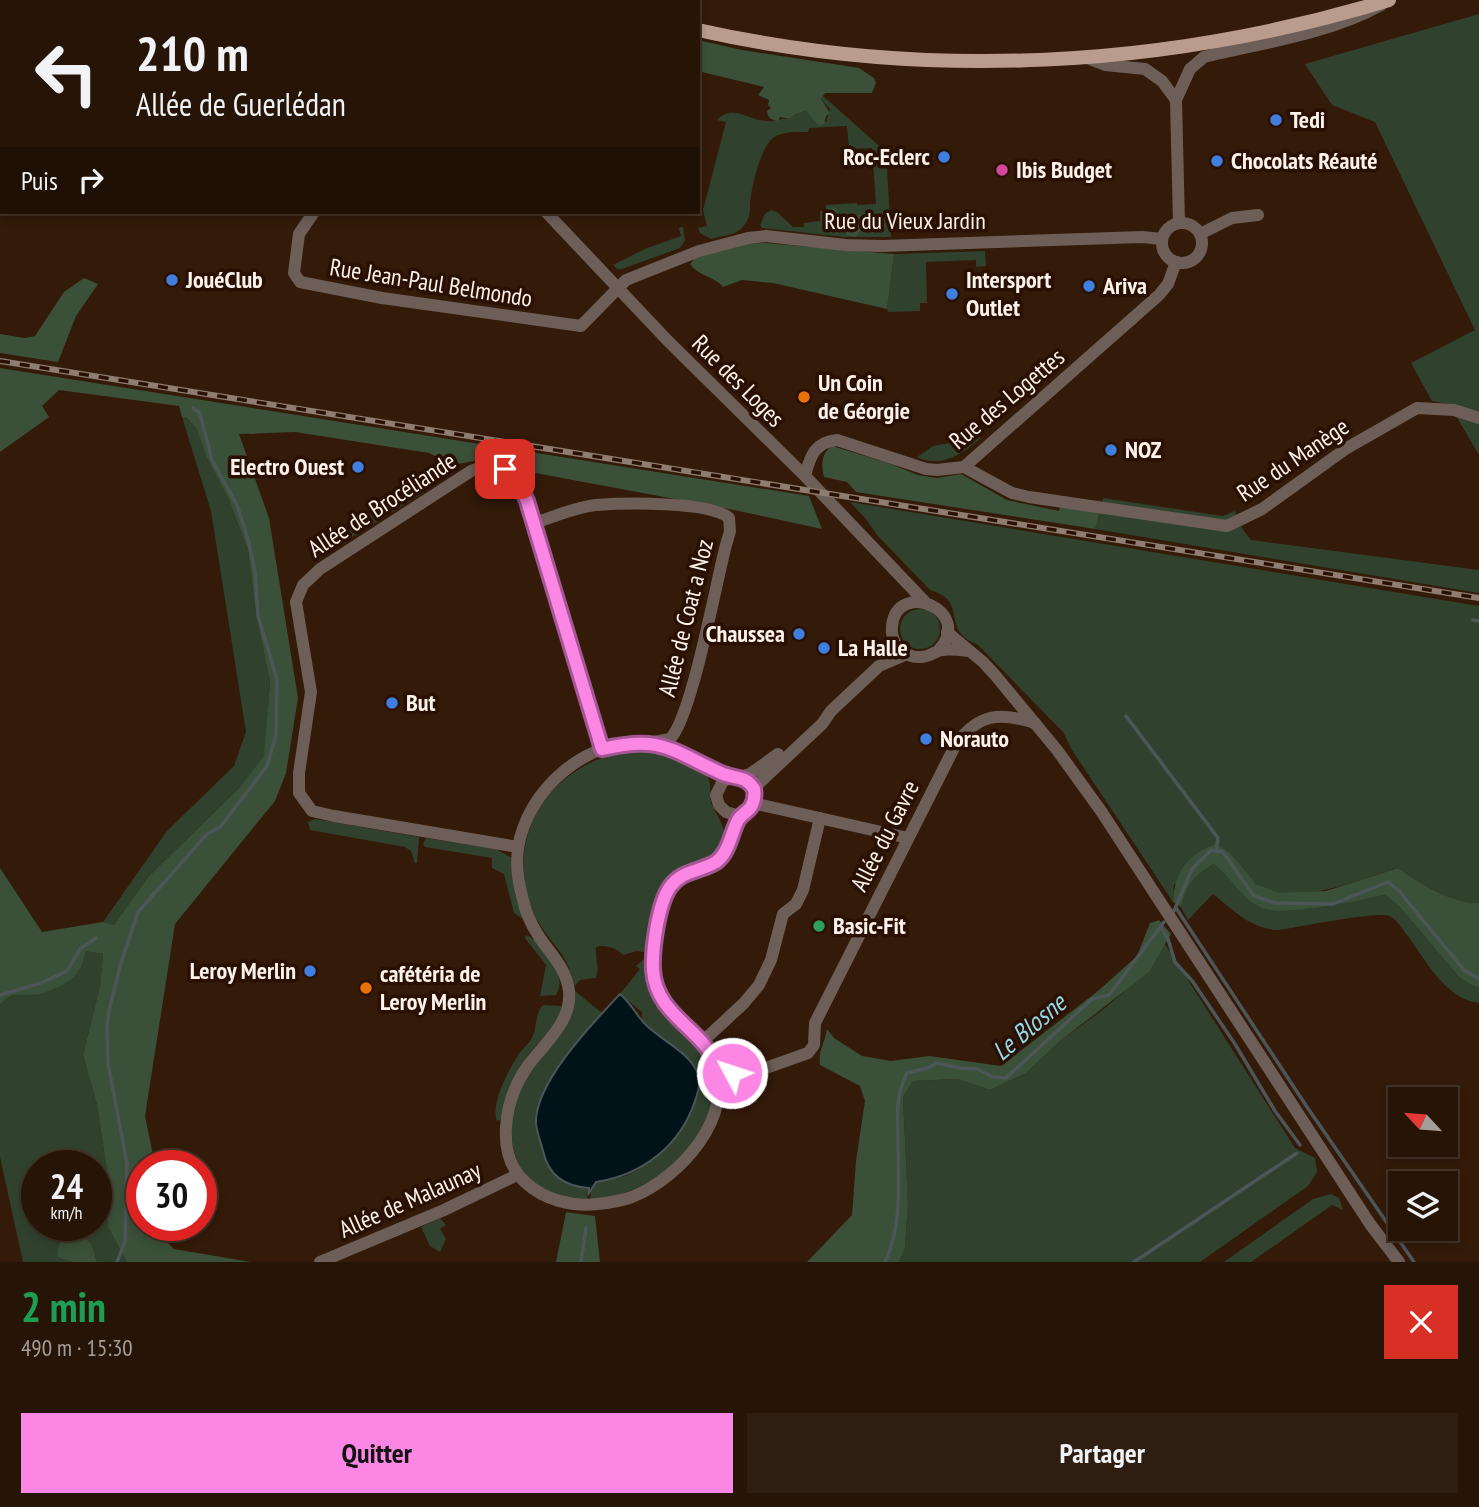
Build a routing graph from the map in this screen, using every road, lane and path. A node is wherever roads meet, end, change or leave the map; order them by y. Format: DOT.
graph roads {
  1 [pos="1390,0"];
  2 [pos="700,30"];
  3 [pos="1087,58"];
  4 [pos="1176,100"];
  5 [pos="313,214"];
  6 [pos="548,214"];
  7 [pos="1258,215"];
  8 [pos="1179,223"];
  9 [pos="1200,234"];
  10 [pos="1162,239"];
  11 [pos="1176,262"];
  12 [pos="617,288"];
  13 [pos="1479,418"];
  14 [pos="964,467"];
  15 [pos="805,476"];
  16 [pos="534,523"];
  17 [pos="901,579"];
  18 [pos="925,602"];
  19 [pos="902,608"];
  20 [pos="947,632"];
  21 [pos="893,637"];
  22 [pos="937,651"];
  23 [pos="971,652"];
  24 [pos="907,654"];
  25 [pos="879,666"];
  26 [pos="831,711"];
  27 [pos="681,719"];
  28 [pos="1035,723"];
  29 [pos="651,743"];
  30 [pos="602,749"];
  31 [pos="692,757"];
  32 [pos="736,777"];
  33 [pos="754,798"];
  34 [pos="741,814"];
  35 [pos="820,818"];
  36 [pos="908,838"];
  37 [pos="519,847"];
  38 [pos="701,1043"];
  39 [pos="715,1067"];
  40 [pos="752,1073"];
  41 [pos="719,1093"];
  42 [pos="517,1175"];
  43 [pos="320,1262"];
  44 [pos="1399,1262"];
  1 -- 3 [label="main road"];
  1 -- 4 [label="street"];
  2 -- 3 [label="main road"];
  3 -- 4 [label="street"];
  4 -- 8 [label="street"];
  5 -- 12 [label="street, Rue Jean-Paul Belmondo"];
  6 -- 12 [label="street, Rue des Loges"];
  7 -- 9 [label="street"];
  8 -- 9 [label="street"];
  8 -- 10 [label="street"];
  9 -- 11 [label="street"];
  10 -- 11 [label="street"];
  10 -- 12 [label="street, Rue du Vieux Jardin"];
  11 -- 14 [label="street, Rue des Logettes"];
  12 -- 15 [label="street, Rue des Loges"];
  13 -- 14 [label="street, Rue du Manège"];
  14 -- 15 [label="street, Rue des Logettes"];
  15 -- 17 [label="street, Rue des Loges"];
  16 -- 27 [label="street, Allée de Coat a Noz"];
  16 -- 30 [label="street, Allée de Brocéliande"];
  16 -- 37 [label="street, Allée de Brocéliande"];
  17 -- 18 [label="street, Rue des Loges"];
  17 -- 19 [label="street"];
  18 -- 19 [label="street"];
  18 -- 20 [label="street"];
  19 -- 21 [label="street"];
  20 -- 22 [label="street"];
  20 -- 23 [label="street"];
  21 -- 24 [label="street"];
  21 -- 25 [label="street"];
  22 -- 23 [label="street"];
  22 -- 24 [label="street"];
  23 -- 28 [label="street"];
  24 -- 25 [label="street"];
  25 -- 26 [label="street"];
  26 -- 32 [label="street"];
  26 -- 33 [label="street"];
  27 -- 29 [label="street, Allée de Coat a Noz"];
  27 -- 31 [label="street, Allée de Coat a Noz"];
  28 -- 36 [label="street, Allée du Gavre"];
  28 -- 44 [label="street"];
  29 -- 30 [label="street"];
  29 -- 31 [label="street"];
  30 -- 37 [label="street"];
  31 -- 32 [label="street"];
  32 -- 33 [label="street"];
  32 -- 34 [label="street"];
  33 -- 34 [label="street"];
  33 -- 35 [label="street"];
  34 -- 38 [label="street"];
  35 -- 36 [label="street"];
  35 -- 38 [label="street"];
  36 -- 40 [label="street, Allée du Gavre"];
  37 -- 42 [label="street"];
  38 -- 39 [label="street"];
  39 -- 40 [label="street, Allée du Gavre"];
  39 -- 41 [label="street"];
  40 -- 41 [label="street, Allée du Gavre"];
  41 -- 42 [label="street"];
  42 -- 43 [label="street, Allée de Malaunay"];
}
